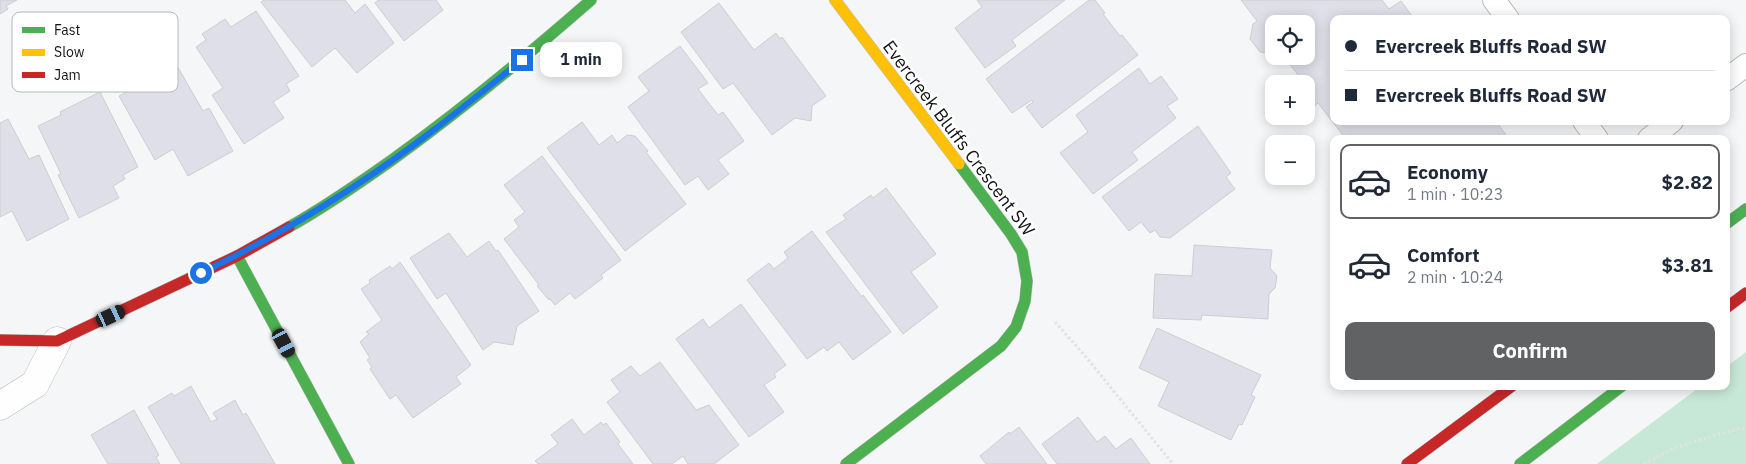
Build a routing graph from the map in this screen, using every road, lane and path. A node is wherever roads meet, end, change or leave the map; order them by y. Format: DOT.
graph roads {
  1 [pos="591,0"];
  2 [pos="834,0"];
  3 [pos="1494,0"];
  4 [pos="1505,15"];
  5 [pos="1746,65"];
  6 [pos="1730,77"];
  7 [pos="1667,125"];
  8 [pos="1654,135"];
  9 [pos="1746,209"];
  10 [pos="1730,221"];
  11 [pos="238,256"];
  12 [pos="1026,290"];
  13 [pos="1746,293"];
  14 [pos="1730,304"];
  15 [pos="0,340"];
  16 [pos="57,342"];
  17 [pos="1507,390"];
  18 [pos="1617,390"];
  19 [pos="0,406"];
  20 [pos="1746,429"];
  21 [pos="349,464"];
  22 [pos="846,464"];
  23 [pos="1173,464"];
  24 [pos="1407,464"];
  25 [pos="1520,464"];
  26 [pos="1644,464"];
  1 -- 11 [label="street"];
  2 -- 12 [label="street, Evercreek Bluffs Crescent SW"];
  3 -- 4 [label="lane"];
  5 -- 6 [label="lane"];
  7 -- 8 [label="lane"];
  9 -- 10 [label="street"];
  11 -- 16 [label="street"];
  11 -- 21 [label="street"];
  12 -- 22 [label="street, Evercreek Bluffs Crescent SW"];
  12 -- 23 [label="path"];
  13 -- 14 [label="street"];
  15 -- 16 [label="street"];
  16 -- 19 [label="street"];
  17 -- 24 [label="street"];
  18 -- 25 [label="street"];
  20 -- 26 [label="path"];
}
